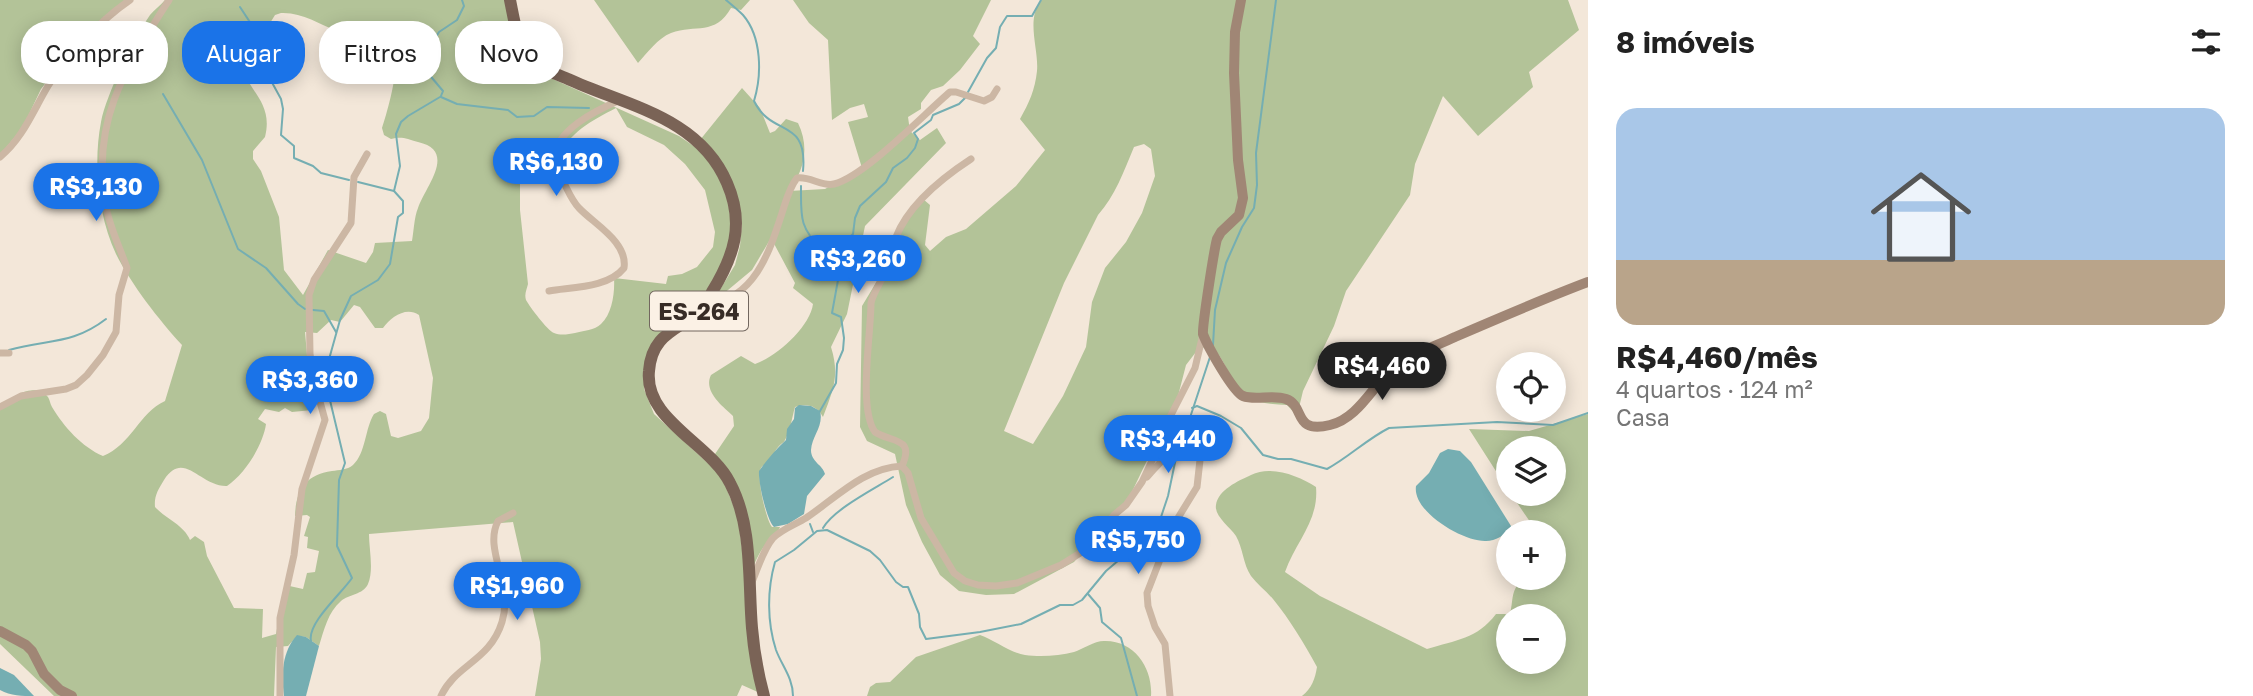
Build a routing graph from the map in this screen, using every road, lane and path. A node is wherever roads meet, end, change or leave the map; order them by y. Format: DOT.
graph roads {
  1 [pos="130,0"];
  2 [pos="169,0"];
  3 [pos="510,0"];
  4 [pos="1241,0"];
  5 [pos="998,89"];
  6 [pos="621,100"];
  7 [pos="367,154"];
  8 [pos="0,158"];
  9 [pos="971,159"];
  10 [pos="1588,282"];
  11 [pos="549,291"];
  12 [pos="707,306"];
  13 [pos="1203,333"];
  14 [pos="0,353"];
  15 [pos="9,353"];
  16 [pos="0,407"];
  17 [pos="902,466"];
  18 [pos="1142,482"];
  19 [pos="513,513"];
  20 [pos="750,586"];
  21 [pos="2,634"];
  22 [pos="763,694"];
  23 [pos="72,696"];
  24 [pos="280,696"];
  25 [pos="441,696"];
  26 [pos="1170,696"];
  1 -- 8 [label="street"];
  2 -- 16 [label="street"];
  3 -- 6 [label="main road, ES-264"];
  4 -- 13 [label="street"];
  5 -- 12 [label="street"];
  6 -- 11 [label="street"];
  6 -- 12 [label="main road, ES-264"];
  7 -- 24 [label="street"];
  9 -- 17 [label="street"];
  10 -- 13 [label="street"];
  12 -- 20 [label="main road, ES-264"];
  13 -- 18 [label="street"];
  14 -- 15 [label="street"];
  17 -- 18 [label="street"];
  17 -- 20 [label="street"];
  18 -- 26 [label="street"];
  19 -- 25 [label="street"];
  20 -- 22 [label="main road, ES-264"];
  21 -- 23 [label="street"];
}
